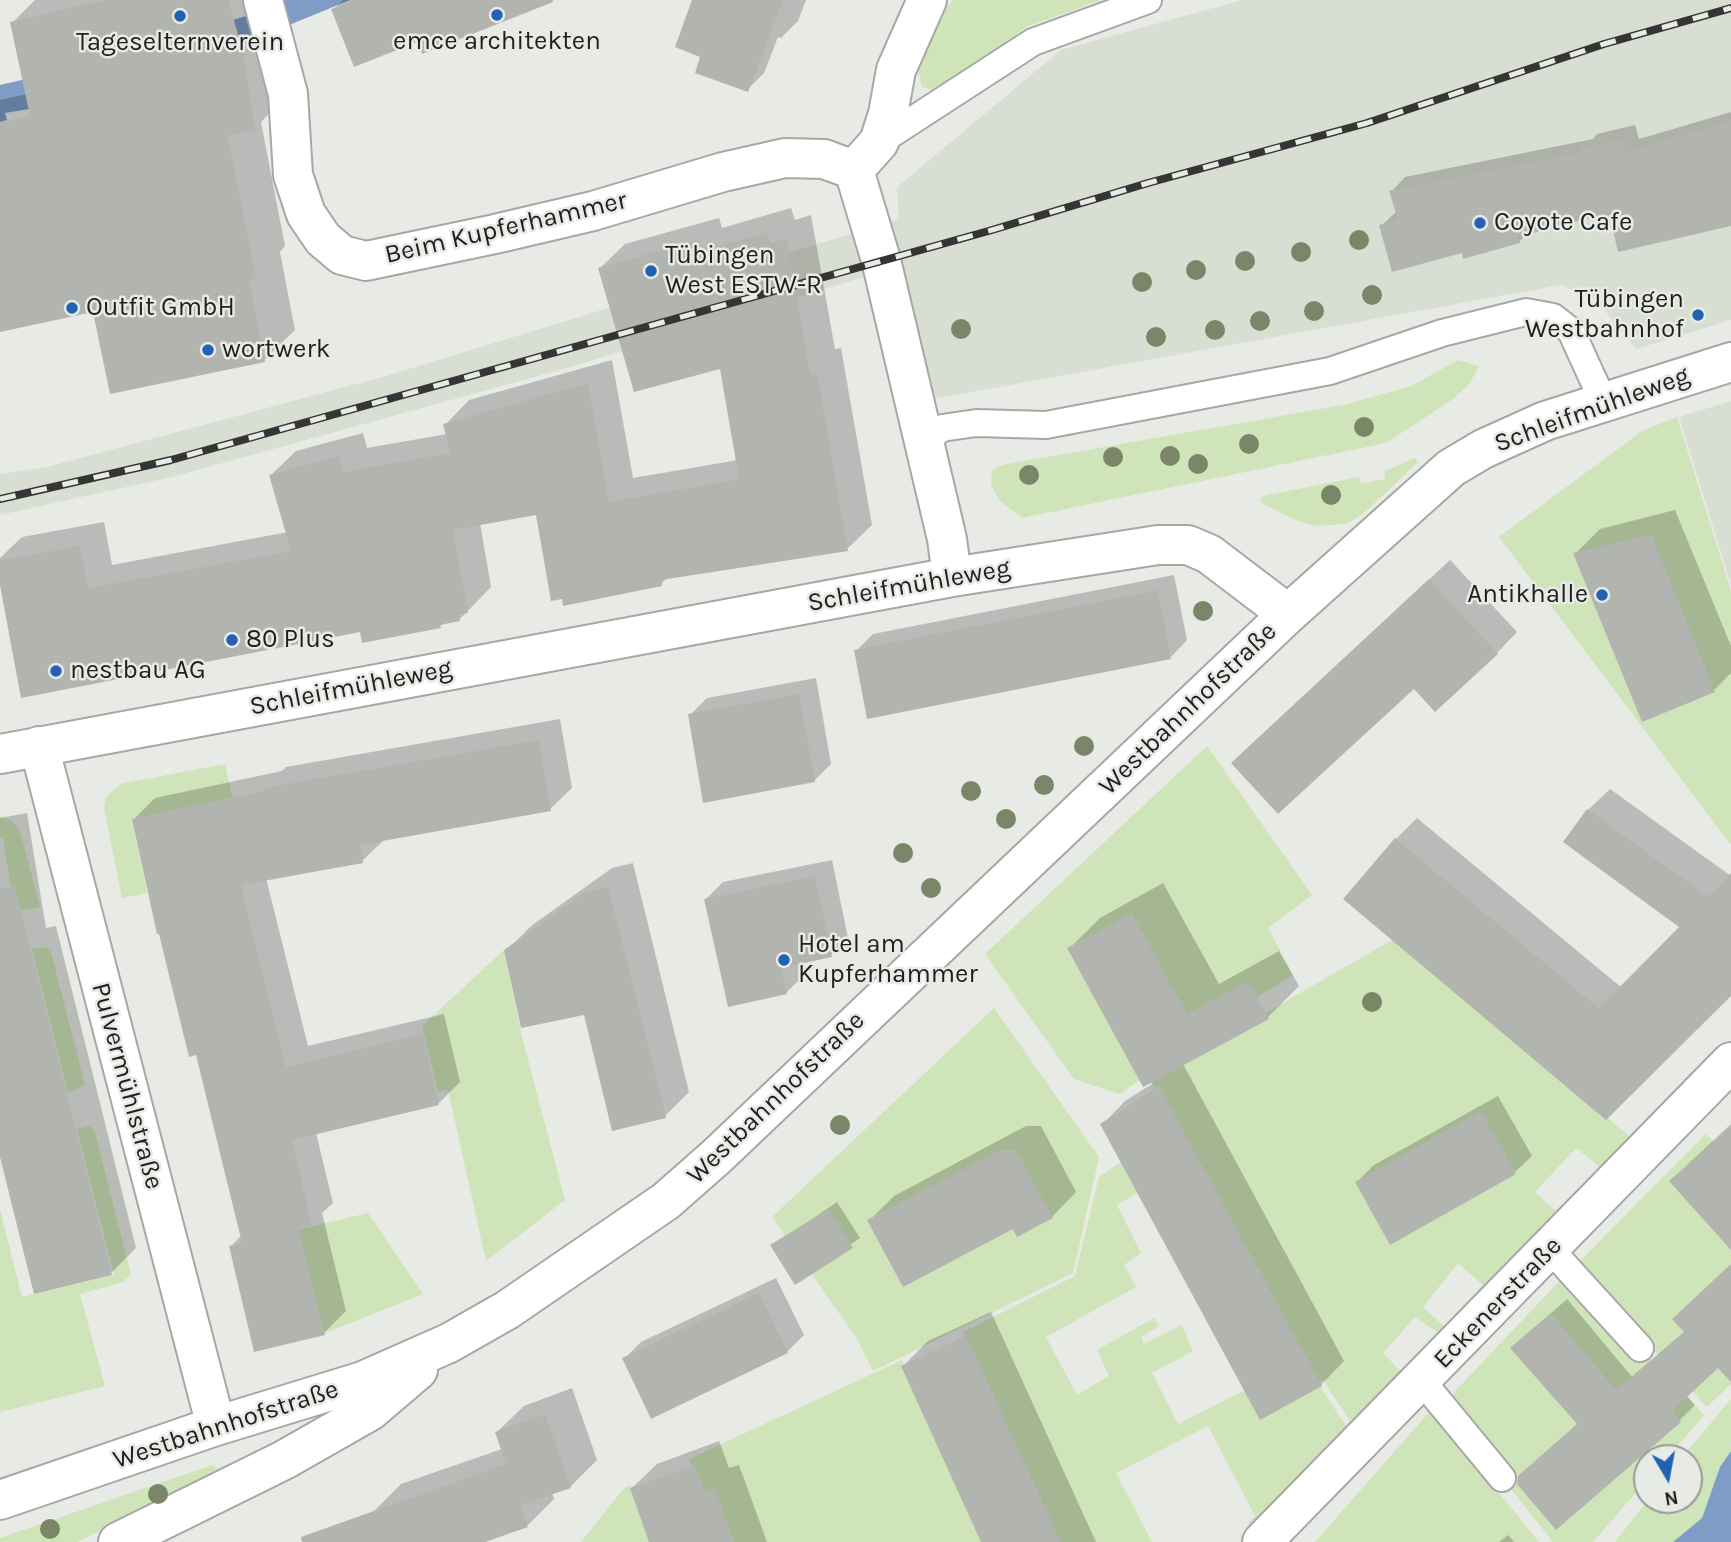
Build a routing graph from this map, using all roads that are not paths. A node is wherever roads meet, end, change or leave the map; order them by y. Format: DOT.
graph roads {
  1 [pos="263,0"];
  2 [pos="927,0"];
  3 [pos="1148,0"];
  4 [pos="866,156"];
  5 [pos="1731,362"];
  6 [pos="1603,401"];
  7 [pos="923,442"];
  8 [pos="952,577"];
  9 [pos="1288,614"];
  10 [pos="39,746"];
  11 [pos="0,754"];
  12 [pos="1731,1062"];
  13 [pos="1550,1249"];
  14 [pos="449,1343"];
  15 [pos="1640,1348"];
  16 [pos="1422,1381"];
  17 [pos="216,1426"];
  18 [pos="1502,1478"];
  19 [pos="0,1500"];
  20 [pos="118,1542"];
  21 [pos="1262,1542"];
  1 -- 4 [label="street, Beim Kupferhammer"];
  2 -- 4 [label="street"];
  3 -- 4 [label="lane"];
  4 -- 7 [label="street"];
  5 -- 6 [label="street, Schleifmühleweg"];
  6 -- 7 [label="lane"];
  6 -- 9 [label="street, Schleifmühleweg"];
  7 -- 8 [label="street"];
  8 -- 9 [label="street, Schleifmühleweg"];
  8 -- 10 [label="street, Schleifmühleweg"];
  9 -- 14 [label="street, Westbahnhofstraße"];
  10 -- 11 [label="street, Schleifmühleweg"];
  10 -- 17 [label="street, Pulvermühlstraße"];
  12 -- 13 [label="street, Eckenerstraße"];
  13 -- 15 [label="lane"];
  13 -- 16 [label="street, Eckenerstraße"];
  14 -- 17 [label="street, Westbahnhofstraße"];
  14 -- 20 [label="street, Westbahnhofstraße"];
  16 -- 18 [label="lane"];
  16 -- 21 [label="street, Eckenerstraße"];
  17 -- 19 [label="street, Westbahnhofstraße"];
}
